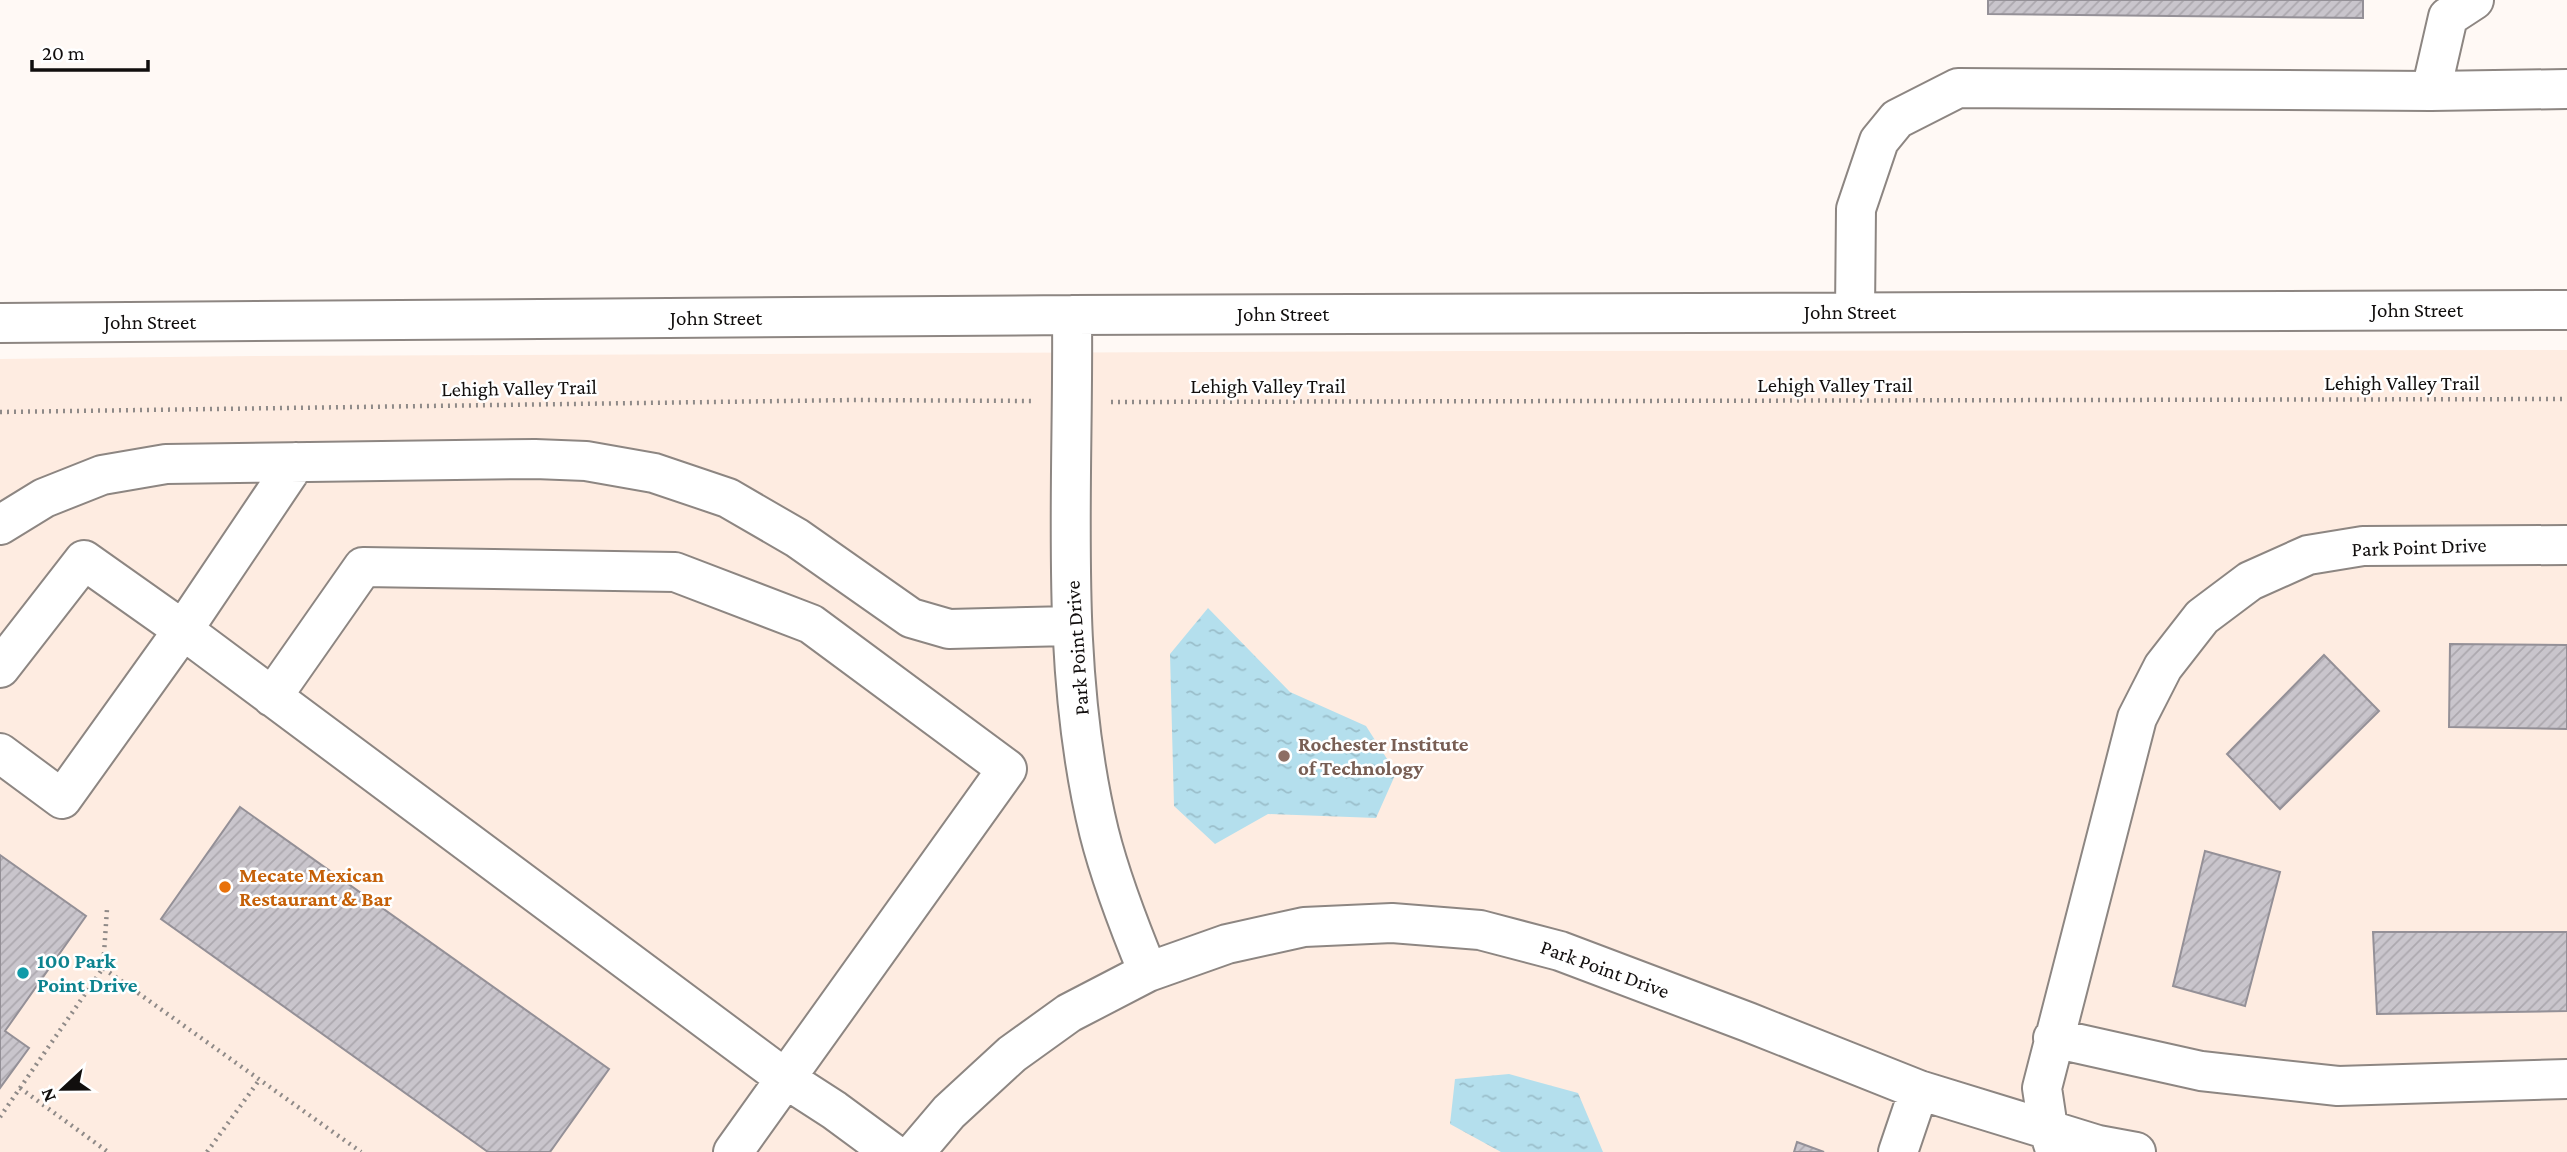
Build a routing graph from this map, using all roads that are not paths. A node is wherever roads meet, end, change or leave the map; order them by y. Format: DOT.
graph roads {
  1 [pos="2474,0"];
  2 [pos="2567,89"];
  3 [pos="2431,91"];
  4 [pos="2567,310"];
  5 [pos="1856,312"];
  6 [pos="1072,315"];
  7 [pos="0,323"];
  8 [pos="296,462"];
  9 [pos="0,525"];
  10 [pos="2567,545"];
  11 [pos="1072,626"];
  12 [pos="183,630"];
  13 [pos="0,668"];
  14 [pos="272,697"];
  15 [pos="0,753"];
  16 [pos="1148,972"];
  17 [pos="2053,1038"];
  18 [pos="786,1079"];
  19 [pos="2567,1079"];
  20 [pos="1919,1090"];
  21 [pos="2051,1140"];
  22 [pos="733,1152"];
  23 [pos="891,1152"];
  24 [pos="915,1152"];
  25 [pos="1898,1152"];
  26 [pos="2136,1152"];
  1 -- 3 [label="street"];
  2 -- 3 [label="street"];
  3 -- 5 [label="street"];
  4 -- 5 [label="street, John Street"];
  5 -- 6 [label="street, John Street"];
  6 -- 7 [label="street, John Street"];
  6 -- 11 [label="street, Park Point Drive"];
  8 -- 9 [label="street"];
  8 -- 11 [label="street"];
  8 -- 12 [label="street"];
  10 -- 17 [label="street, Park Point Drive"];
  11 -- 16 [label="street, Park Point Drive"];
  12 -- 13 [label="street"];
  12 -- 14 [label="street"];
  12 -- 15 [label="street"];
  14 -- 18 [label="street"];
  14 -- 18 [label="street"];
  16 -- 20 [label="street, Park Point Drive"];
  16 -- 24 [label="street, Park Point Drive"];
  17 -- 19 [label="street"];
  17 -- 21 [label="street, Park Point Drive"];
  18 -- 22 [label="street"];
  18 -- 23 [label="street"];
  20 -- 21 [label="street, Park Point Drive"];
  20 -- 25 [label="street"];
  21 -- 26 [label="street, Park Point Drive"];
}
